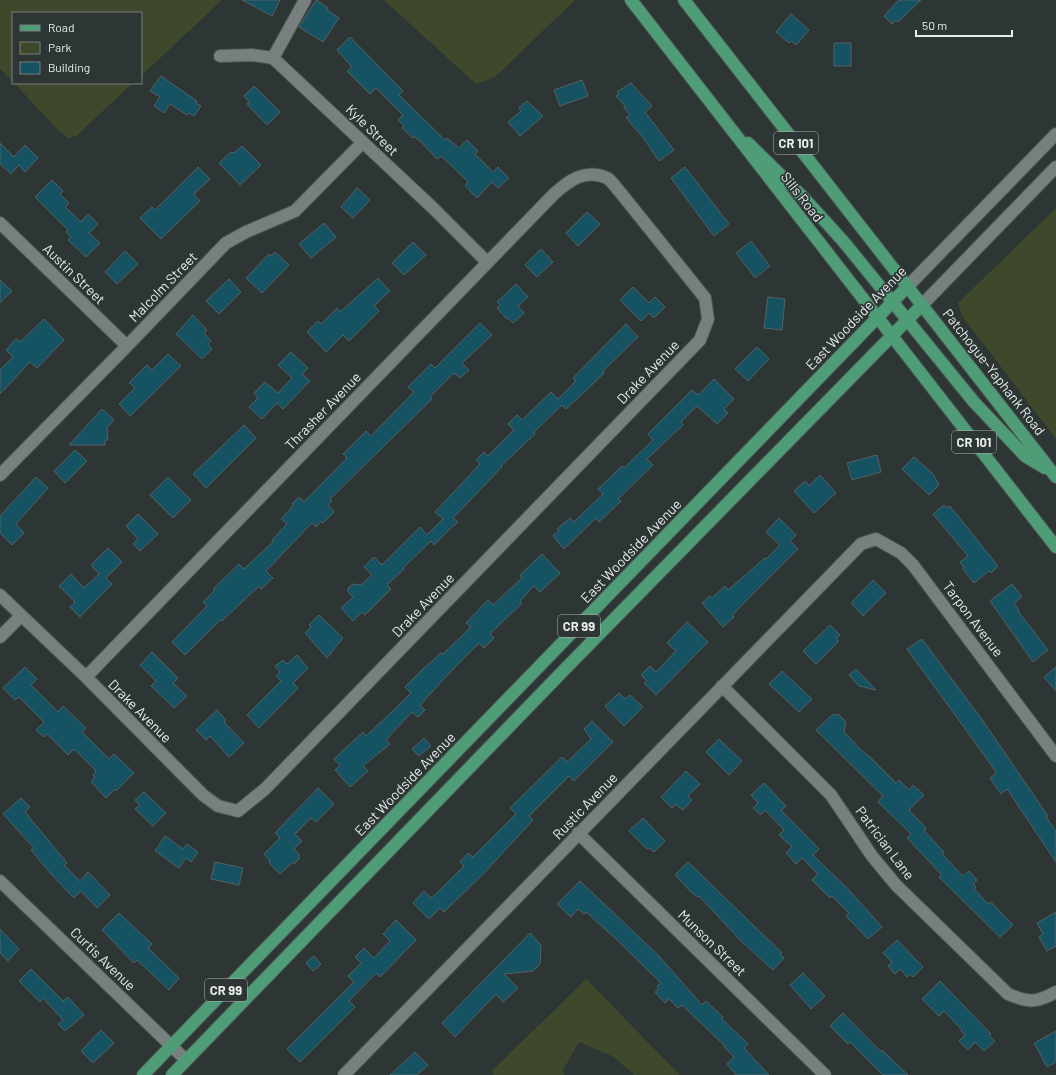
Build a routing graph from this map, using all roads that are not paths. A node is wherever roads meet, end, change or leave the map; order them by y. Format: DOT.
graph roads {
  1 [pos="305,0"];
  2 [pos="631,0"];
  3 [pos="684,0"];
  4 [pos="220,56"];
  5 [pos="273,58"];
  6 [pos="722,117"];
  7 [pos="1056,134"];
  8 [pos="363,142"];
  9 [pos="1056,167"];
  10 [pos="587,174"];
  11 [pos="0,223"];
  12 [pos="487,262"];
  13 [pos="908,286"];
  14 [pos="892,302"];
  15 [pos="922,305"];
  16 [pos="877,318"];
  17 [pos="907,321"];
  18 [pos="892,337"];
  19 [pos="127,346"];
  20 [pos="0,474"];
  21 [pos="1055,476"];
  22 [pos="1056,548"];
  23 [pos="847,558"];
  24 [pos="0,595"];
  25 [pos="21,616"];
  26 [pos="0,637"];
  27 [pos="86,677"];
  28 [pos="722,686"];
  29 [pos="1056,756"];
  30 [pos="578,833"];
  31 [pos="0,880"];
  32 [pos="1056,992"];
  33 [pos="172,1046"];
  34 [pos="186,1060"];
  35 [pos="143,1075"];
  36 [pos="172,1075"];
  37 [pos="344,1075"];
  38 [pos="825,1075"];
  1 -- 5 [label="street"];
  2 -- 6 [label="main road, Sills Road / CR 101"];
  3 -- 13 [label="main road, Sills Road / CR 101"];
  4 -- 5 [label="street"];
  5 -- 8 [label="street, Kyle Street"];
  6 -- 14 [label="main road"];
  6 -- 16 [label="main road, Sills Road / CR 101"];
  7 -- 13 [label="street, East Woodside Avenue / CR 99"];
  8 -- 12 [label="street, Kyle Street"];
  8 -- 19 [label="street, Malcolm Street"];
  9 -- 15 [label="street, CR 99"];
  10 -- 12 [label="street, Thrasher Avenue"];
  10 -- 27 [label="street, Drake Avenue"];
  11 -- 19 [label="street, Austin Street"];
  12 -- 27 [label="street, Thrasher Avenue"];
  13 -- 14 [label="main road, East Woodside Avenue / CR 99"];
  13 -- 15 [label="main road, Sills Road / CR 101"];
  14 -- 16 [label="main road, East Woodside Avenue / CR 99"];
  14 -- 17 [label="main road"];
  15 -- 17 [label="main road, CR 99"];
  15 -- 21 [label="main road, Patchogue-Yaphank Road / CR 101"];
  16 -- 18 [label="main road, Sills Road / CR 101"];
  16 -- 33 [label="main road, East Woodside Avenue / CR 99"];
  17 -- 18 [label="main road, CR 99"];
  17 -- 21 [label="main road"];
  18 -- 22 [label="main road, CR 101"];
  18 -- 34 [label="main road, CR 99"];
  19 -- 20 [label="street, Malcolm Street"];
  23 -- 28 [label="street, Rustic Avenue"];
  23 -- 29 [label="street, Tarpon Avenue"];
  24 -- 25 [label="street, Drake Avenue"];
  25 -- 26 [label="street"];
  25 -- 27 [label="street, Drake Avenue"];
  28 -- 30 [label="street, Rustic Avenue"];
  28 -- 32 [label="street, Patrician Lane"];
  30 -- 37 [label="street, Rustic Avenue"];
  30 -- 38 [label="street, Munson Street"];
  31 -- 33 [label="street, Curtis Avenue"];
  33 -- 34 [label="street, Curtis Avenue"];
  33 -- 35 [label="main road, East Woodside Avenue / CR 99"];
  34 -- 36 [label="main road, CR 99"];
}
